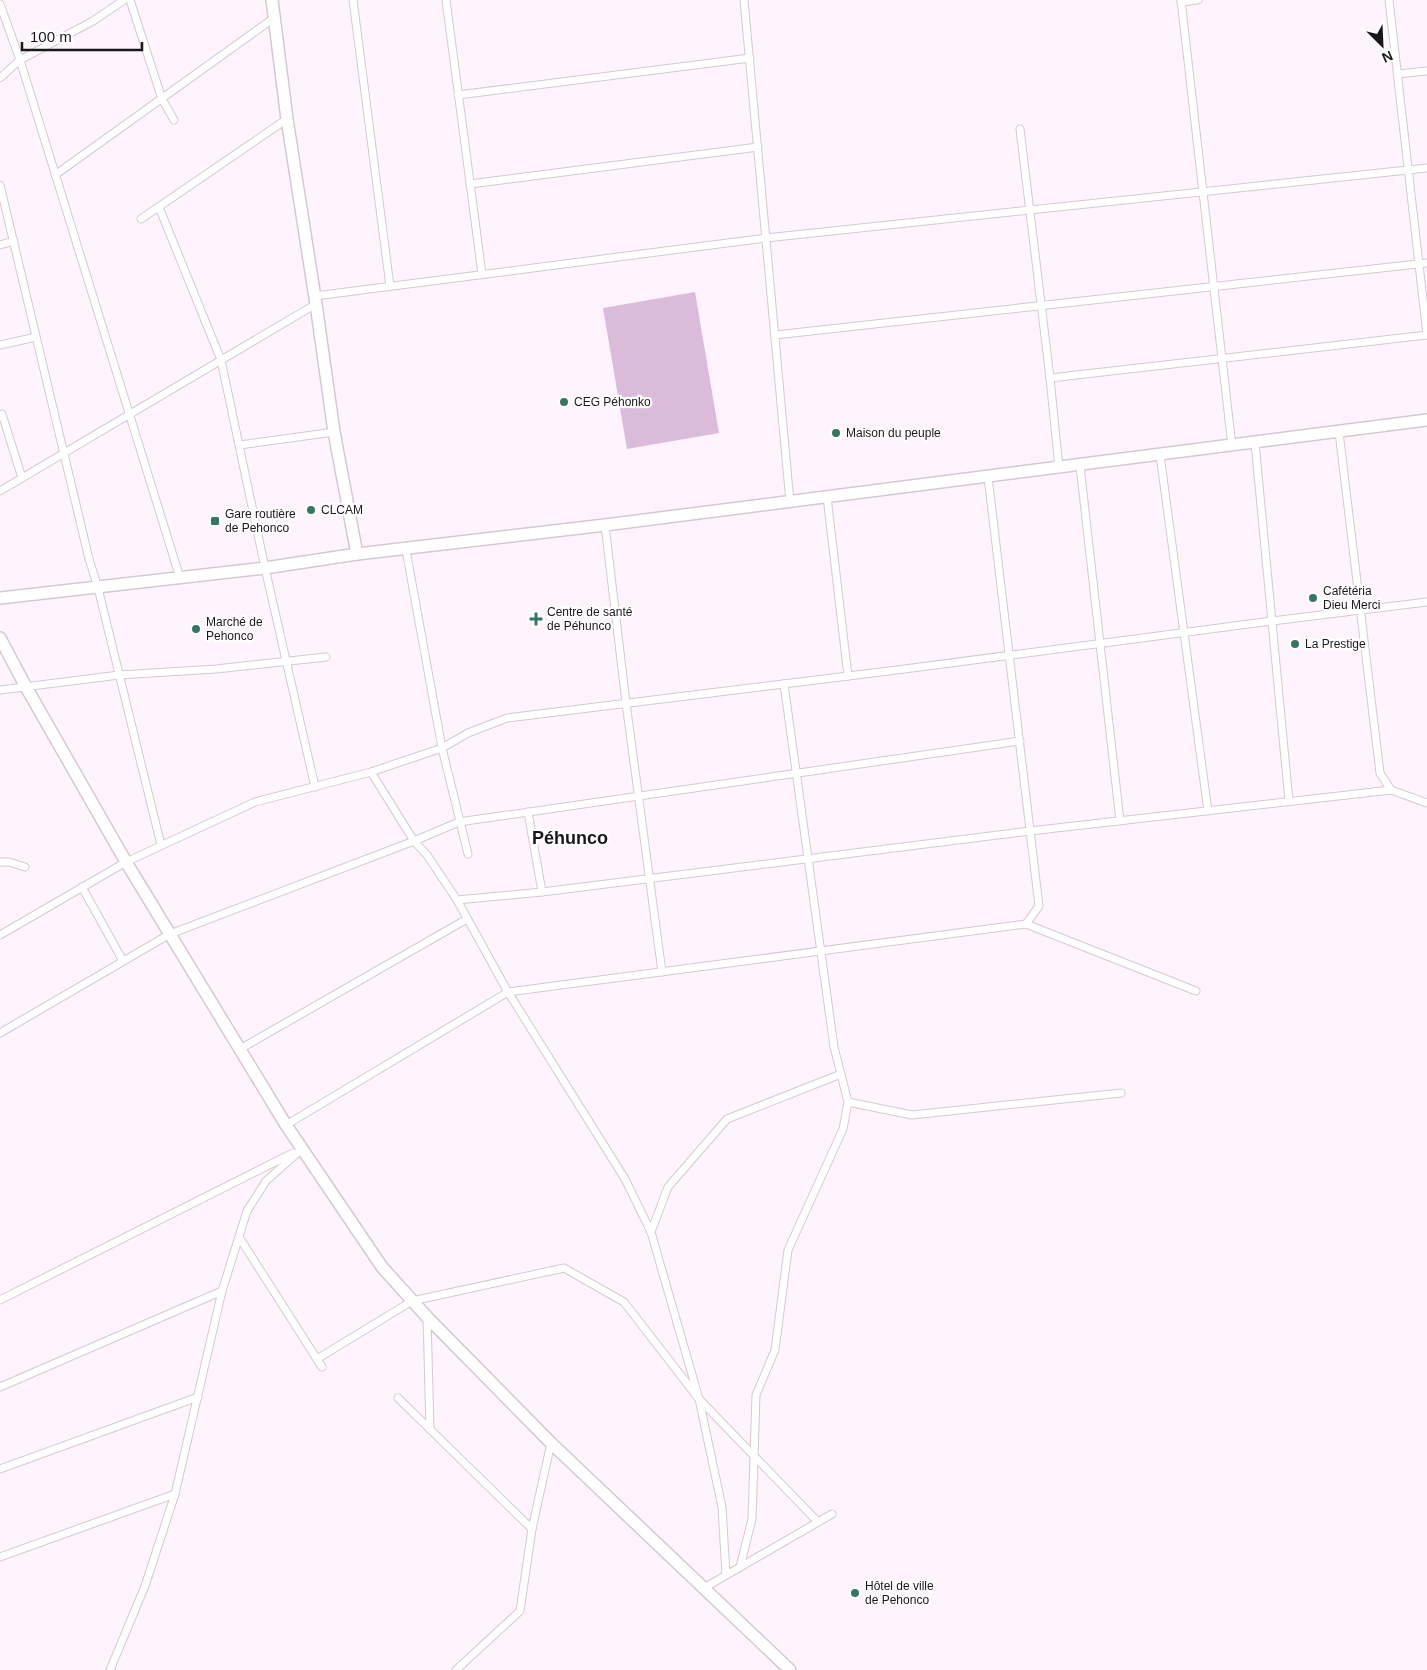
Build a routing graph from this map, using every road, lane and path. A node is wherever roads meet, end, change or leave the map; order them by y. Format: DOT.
graph roads {
  1 [pos="124,0"];
  2 [pos="130,0"];
  3 [pos="272,0"];
  4 [pos="353,0"];
  5 [pos="446,0"];
  6 [pos="744,0"];
  7 [pos="1198,0"];
  8 [pos="1389,0"];
  9 [pos="1181,1"];
  10 [pos="0,4"];
  11 [pos="274,18"];
  12 [pos="750,58"];
  13 [pos="20,60"];
  14 [pos="1427,71"];
  15 [pos="1398,74"];
  16 [pos="0,78"];
  17 [pos="458,95"];
  18 [pos="162,99"];
  19 [pos="287,119"];
  20 [pos="174,120"];
  21 [pos="1020,130"];
  22 [pos="758,147"];
  23 [pos="1427,168"];
  24 [pos="1408,170"];
  25 [pos="55,175"];
  26 [pos="470,184"];
  27 [pos="0,185"];
  28 [pos="1203,192"];
  29 [pos="159,207"];
  30 [pos="1030,210"];
  31 [pos="141,219"];
  32 [pos="766,238"];
  33 [pos="14,241"];
  34 [pos="0,245"];
  35 [pos="1423,264"];
  36 [pos="482,274"];
  37 [pos="390,286"];
  38 [pos="1214,287"];
  39 [pos="315,300"];
  40 [pos="1041,306"];
  41 [pos="775,335"];
  42 [pos="1427,335"];
  43 [pos="36,337"];
  44 [pos="0,344"];
  45 [pos="1222,358"];
  46 [pos="221,360"];
  47 [pos="1050,378"];
  48 [pos="2,414"];
  49 [pos="129,414"];
  50 [pos="1427,420"];
  51 [pos="334,432"];
  52 [pos="1339,432"];
  53 [pos="1255,443"];
  54 [pos="240,445"];
  55 [pos="1232,446"];
  56 [pos="64,453"];
  57 [pos="1160,455"];
  58 [pos="1080,466"];
  59 [pos="1059,468"];
  60 [pos="988,477"];
  61 [pos="22,478"];
  62 [pos="0,490"];
  63 [pos="827,497"];
  64 [pos="790,502"];
  65 [pos="605,525"];
  66 [pos="406,550"];
  67 [pos="358,554"];
  68 [pos="265,568"];
  69 [pos="180,578"];
  70 [pos="98,588"];
  71 [pos="1,600"];
  72 [pos="1427,602"];
  73 [pos="1361,610"];
  74 [pos="1272,620"];
  75 [pos="1184,632"];
  76 [pos="0,638"];
  77 [pos="1100,643"];
  78 [pos="1010,655"];
  79 [pos="326,657"];
  80 [pos="286,661"];
  81 [pos="119,675"];
  82 [pos="848,676"];
  83 [pos="784,684"];
  84 [pos="26,687"];
  85 [pos="0,690"];
  86 [pos="626,704"];
  87 [pos="1020,741"];
  88 [pos="442,748"];
  89 [pos="371,772"];
  90 [pos="796,773"];
  91 [pos="314,786"];
  92 [pos="1391,790"];
  93 [pos="638,796"];
  94 [pos="1289,801"];
  95 [pos="1427,803"];
  96 [pos="1208,811"];
  97 [pos="528,812"];
  98 [pos="1120,821"];
  99 [pos="459,822"];
  100 [pos="1030,831"];
  101 [pos="414,841"];
  102 [pos="161,845"];
  103 [pos="468,854"];
  104 [pos="808,859"];
  105 [pos="0,862"];
  106 [pos="126,862"];
  107 [pos="25,867"];
  108 [pos="649,878"];
  109 [pos="82,887"];
  110 [pos="542,892"];
  111 [pos="457,900"];
  112 [pos="467,919"];
  113 [pos="1026,924"];
  114 [pos="170,934"];
  115 [pos="0,935"];
  116 [pos="821,951"];
  117 [pos="123,961"];
  118 [pos="662,972"];
  119 [pos="1196,991"];
  120 [pos="508,992"];
  121 [pos="0,1033"];
  122 [pos="240,1049"];
  123 [pos="841,1074"];
  124 [pos="1120,1093"];
  125 [pos="848,1102"];
  126 [pos="286,1125"];
  127 [pos="302,1149"];
  128 [pos="650,1232"];
  129 [pos="239,1237"];
  130 [pos="222,1291"];
  131 [pos="0,1300"];
  132 [pos="412,1301"];
  133 [pos="427,1317"];
  134 [pos="317,1359"];
  135 [pos="322,1366"];
  136 [pos="0,1388"];
  137 [pos="198,1397"];
  138 [pos="398,1398"];
  139 [pos="699,1399"];
  140 [pos="430,1429"];
  141 [pos="551,1443"];
  142 [pos="754,1456"];
  143 [pos="0,1469"];
  144 [pos="175,1494"];
  145 [pos="832,1514"];
  146 [pos="818,1522"];
  147 [pos="532,1529"];
  148 [pos="0,1557"];
  149 [pos="740,1568"];
  150 [pos="726,1575"];
  151 [pos="704,1588"];
  152 [pos="110,1670"];
  153 [pos="456,1670"];
  154 [pos="790,1670"];
  1 -- 13 [label="street"];
  2 -- 18 [label="street"];
  3 -- 11 [label="main road"];
  4 -- 37 [label="street"];
  5 -- 17 [label="street"];
  6 -- 12 [label="street"];
  7 -- 9 [label="street"];
  8 -- 15 [label="street"];
  9 -- 28 [label="street"];
  10 -- 13 [label="street"];
  11 -- 18 [label="street"];
  11 -- 19 [label="main road"];
  12 -- 17 [label="street"];
  12 -- 22 [label="street"];
  13 -- 16 [label="street"];
  13 -- 25 [label="street"];
  14 -- 15 [label="street"];
  15 -- 24 [label="street"];
  17 -- 26 [label="street"];
  18 -- 20 [label="street"];
  18 -- 25 [label="street"];
  19 -- 29 [label="street"];
  19 -- 39 [label="main road"];
  21 -- 30 [label="street"];
  22 -- 26 [label="street"];
  22 -- 32 [label="street"];
  23 -- 24 [label="street"];
  24 -- 28 [label="street"];
  24 -- 35 [label="street"];
  25 -- 49 [label="street"];
  26 -- 36 [label="street"];
  27 -- 33 [label="street"];
  28 -- 30 [label="street"];
  28 -- 38 [label="street"];
  29 -- 31 [label="street"];
  29 -- 46 [label="street"];
  30 -- 32 [label="street"];
  30 -- 40 [label="street"];
  32 -- 36 [label="street"];
  32 -- 41 [label="street"];
  33 -- 34 [label="street"];
  33 -- 43 [label="street"];
  35 -- 38 [label="street"];
  35 -- 42 [label="street"];
  36 -- 37 [label="street"];
  37 -- 39 [label="street"];
  38 -- 40 [label="street"];
  38 -- 45 [label="street"];
  39 -- 46 [label="street"];
  39 -- 51 [label="main road"];
  40 -- 41 [label="street"];
  40 -- 47 [label="street"];
  41 -- 64 [label="street"];
  42 -- 45 [label="street"];
  43 -- 44 [label="street"];
  43 -- 56 [label="street"];
  45 -- 47 [label="street"];
  45 -- 55 [label="street"];
  46 -- 49 [label="street"];
  46 -- 54 [label="street"];
  47 -- 59 [label="street"];
  48 -- 61 [label="street"];
  49 -- 56 [label="street"];
  49 -- 69 [label="street"];
  50 -- 52 [label="main road"];
  51 -- 54 [label="street"];
  51 -- 67 [label="main road"];
  52 -- 53 [label="main road"];
  52 -- 73 [label="street"];
  53 -- 55 [label="main road"];
  53 -- 74 [label="street"];
  54 -- 68 [label="street"];
  55 -- 57 [label="main road"];
  56 -- 61 [label="street"];
  56 -- 70 [label="street"];
  57 -- 58 [label="main road"];
  57 -- 75 [label="street"];
  58 -- 59 [label="main road"];
  58 -- 77 [label="street"];
  59 -- 60 [label="main road"];
  60 -- 63 [label="main road"];
  60 -- 78 [label="street"];
  61 -- 62 [label="street"];
  63 -- 64 [label="main road"];
  63 -- 82 [label="street"];
  64 -- 65 [label="main road"];
  65 -- 66 [label="main road"];
  65 -- 86 [label="street"];
  66 -- 67 [label="main road"];
  66 -- 88 [label="street"];
  67 -- 68 [label="main road"];
  68 -- 69 [label="main road"];
  68 -- 80 [label="street"];
  69 -- 70 [label="main road"];
  70 -- 71 [label="main road"];
  70 -- 81 [label="street"];
  72 -- 73 [label="street"];
  73 -- 74 [label="street"];
  73 -- 92 [label="street"];
  74 -- 75 [label="street"];
  74 -- 94 [label="street"];
  75 -- 77 [label="street"];
  75 -- 96 [label="street"];
  76 -- 84 [label="main road"];
  77 -- 78 [label="street"];
  77 -- 98 [label="street"];
  78 -- 82 [label="street"];
  78 -- 87 [label="street"];
  79 -- 80 [label="street"];
  80 -- 81 [label="street"];
  80 -- 91 [label="street"];
  81 -- 84 [label="street"];
  81 -- 102 [label="street"];
  82 -- 83 [label="street"];
  83 -- 86 [label="street"];
  83 -- 90 [label="street"];
  84 -- 85 [label="street"];
  84 -- 106 [label="main road"];
  86 -- 88 [label="street"];
  86 -- 93 [label="street"];
  87 -- 90 [label="street"];
  87 -- 100 [label="street"];
  88 -- 89 [label="street"];
  88 -- 99 [label="street"];
  89 -- 91 [label="street"];
  89 -- 101 [label="street"];
  90 -- 93 [label="street"];
  90 -- 104 [label="street"];
  91 -- 102 [label="street"];
  92 -- 94 [label="street"];
  92 -- 95 [label="street"];
  93 -- 97 [label="street"];
  93 -- 108 [label="street"];
  94 -- 96 [label="street"];
  96 -- 98 [label="street"];
  97 -- 99 [label="street"];
  97 -- 110 [label="street"];
  98 -- 100 [label="street"];
  99 -- 101 [label="street"];
  99 -- 103 [label="street"];
  100 -- 104 [label="street"];
  100 -- 113 [label="street"];
  101 -- 111 [label="street"];
  101 -- 114 [label="street"];
  102 -- 106 [label="street"];
  104 -- 108 [label="street"];
  104 -- 116 [label="street"];
  105 -- 107 [label="street"];
  106 -- 109 [label="street"];
  106 -- 114 [label="main road"];
  108 -- 110 [label="street"];
  108 -- 118 [label="street"];
  109 -- 115 [label="street"];
  109 -- 117 [label="street"];
  110 -- 111 [label="street"];
  111 -- 112 [label="street"];
  112 -- 120 [label="street"];
  112 -- 122 [label="street"];
  113 -- 116 [label="street"];
  113 -- 119 [label="street"];
  114 -- 117 [label="street"];
  114 -- 122 [label="main road"];
  116 -- 118 [label="street"];
  116 -- 123 [label="street"];
  117 -- 121 [label="street"];
  118 -- 120 [label="street"];
  120 -- 126 [label="street"];
  120 -- 128 [label="street"];
  122 -- 126 [label="main road"];
  123 -- 125 [label="street"];
  123 -- 128 [label="street"];
  124 -- 125 [label="street"];
  125 -- 142 [label="street"];
  126 -- 127 [label="main road"];
  127 -- 129 [label="street"];
  127 -- 131 [label="street"];
  127 -- 132 [label="main road"];
  128 -- 139 [label="street"];
  129 -- 130 [label="street"];
  129 -- 134 [label="street"];
  130 -- 136 [label="street"];
  130 -- 137 [label="street"];
  132 -- 133 [label="main road"];
  132 -- 134 [label="street"];
  132 -- 139 [label="street"];
  133 -- 140 [label="street"];
  133 -- 141 [label="main road"];
  134 -- 135 [label="street"];
  137 -- 143 [label="street"];
  137 -- 144 [label="street"];
  138 -- 140 [label="street"];
  139 -- 142 [label="street"];
  139 -- 150 [label="street"];
  140 -- 147 [label="street"];
  141 -- 147 [label="street"];
  141 -- 151 [label="main road"];
  142 -- 146 [label="street"];
  142 -- 149 [label="street"];
  144 -- 148 [label="street"];
  144 -- 152 [label="street"];
  145 -- 146 [label="street"];
  146 -- 149 [label="street"];
  147 -- 153 [label="street"];
  149 -- 150 [label="street"];
  150 -- 151 [label="street"];
  151 -- 154 [label="main road"];
}
